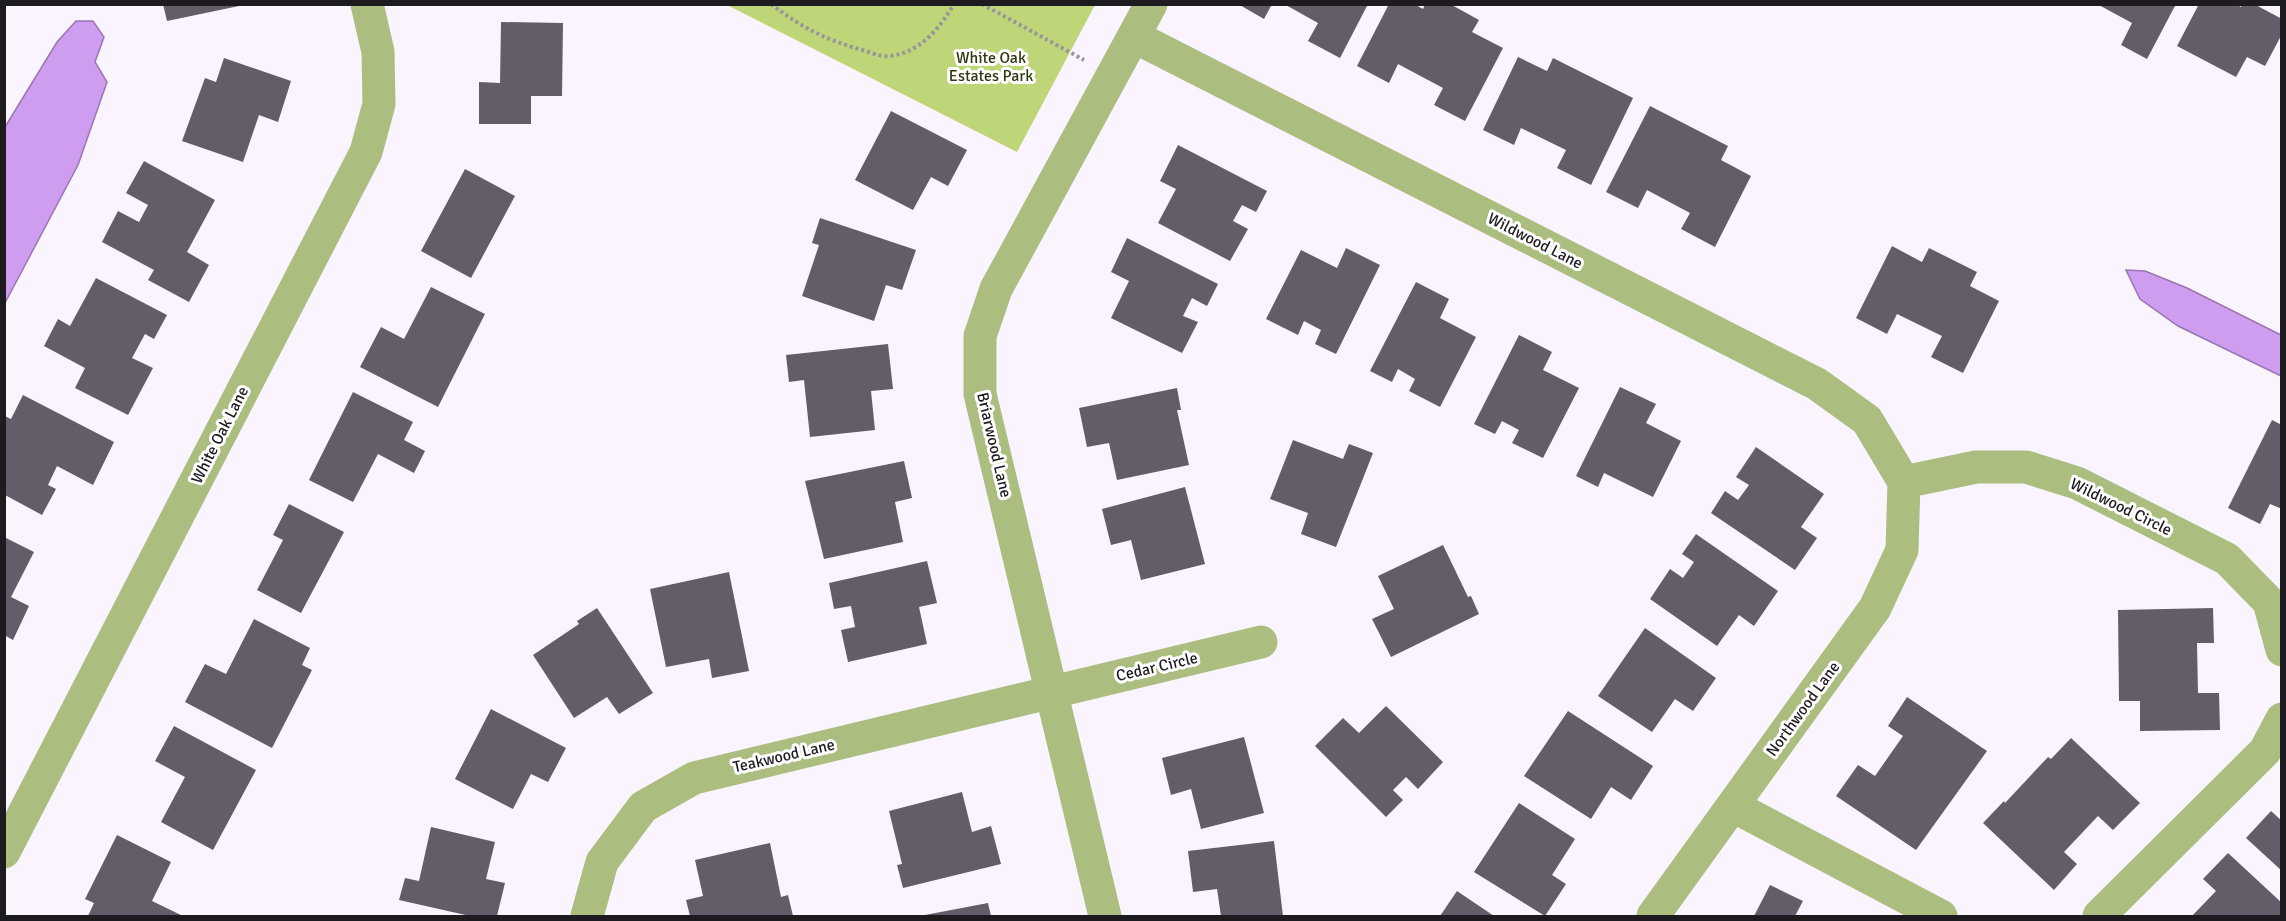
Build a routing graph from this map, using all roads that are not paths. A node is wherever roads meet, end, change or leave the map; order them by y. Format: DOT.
graph roads {
  1 [pos="367,4"];
  2 [pos="1151,4"];
  3 [pos="1135,37"];
  4 [pos="1904,482"];
  5 [pos="1262,642"];
  6 [pos="2282,650"];
  7 [pos="1052,692"];
  8 [pos="2282,718"];
  9 [pos="1733,806"];
  10 [pos="4,852"];
  11 [pos="587,916"];
  12 [pos="1105,916"];
  13 [pos="1653,916"];
  14 [pos="1941,916"];
  15 [pos="2099,916"];
  1 -- 10 [label="street, White Oak Lane"];
  2 -- 3 [label="street, Briarwood Lane"];
  3 -- 4 [label="street, Wildwood Lane"];
  3 -- 7 [label="street, Briarwood Lane"];
  4 -- 6 [label="street, Wildwood Circle"];
  4 -- 9 [label="street, Northwood Lane"];
  5 -- 7 [label="street, Cedar Circle"];
  7 -- 11 [label="street, Teakwood Lane"];
  7 -- 12 [label="street, Briarwood Lane"];
  8 -- 15 [label="street"];
  9 -- 13 [label="street, Northwood Lane"];
  9 -- 14 [label="street"];
}
